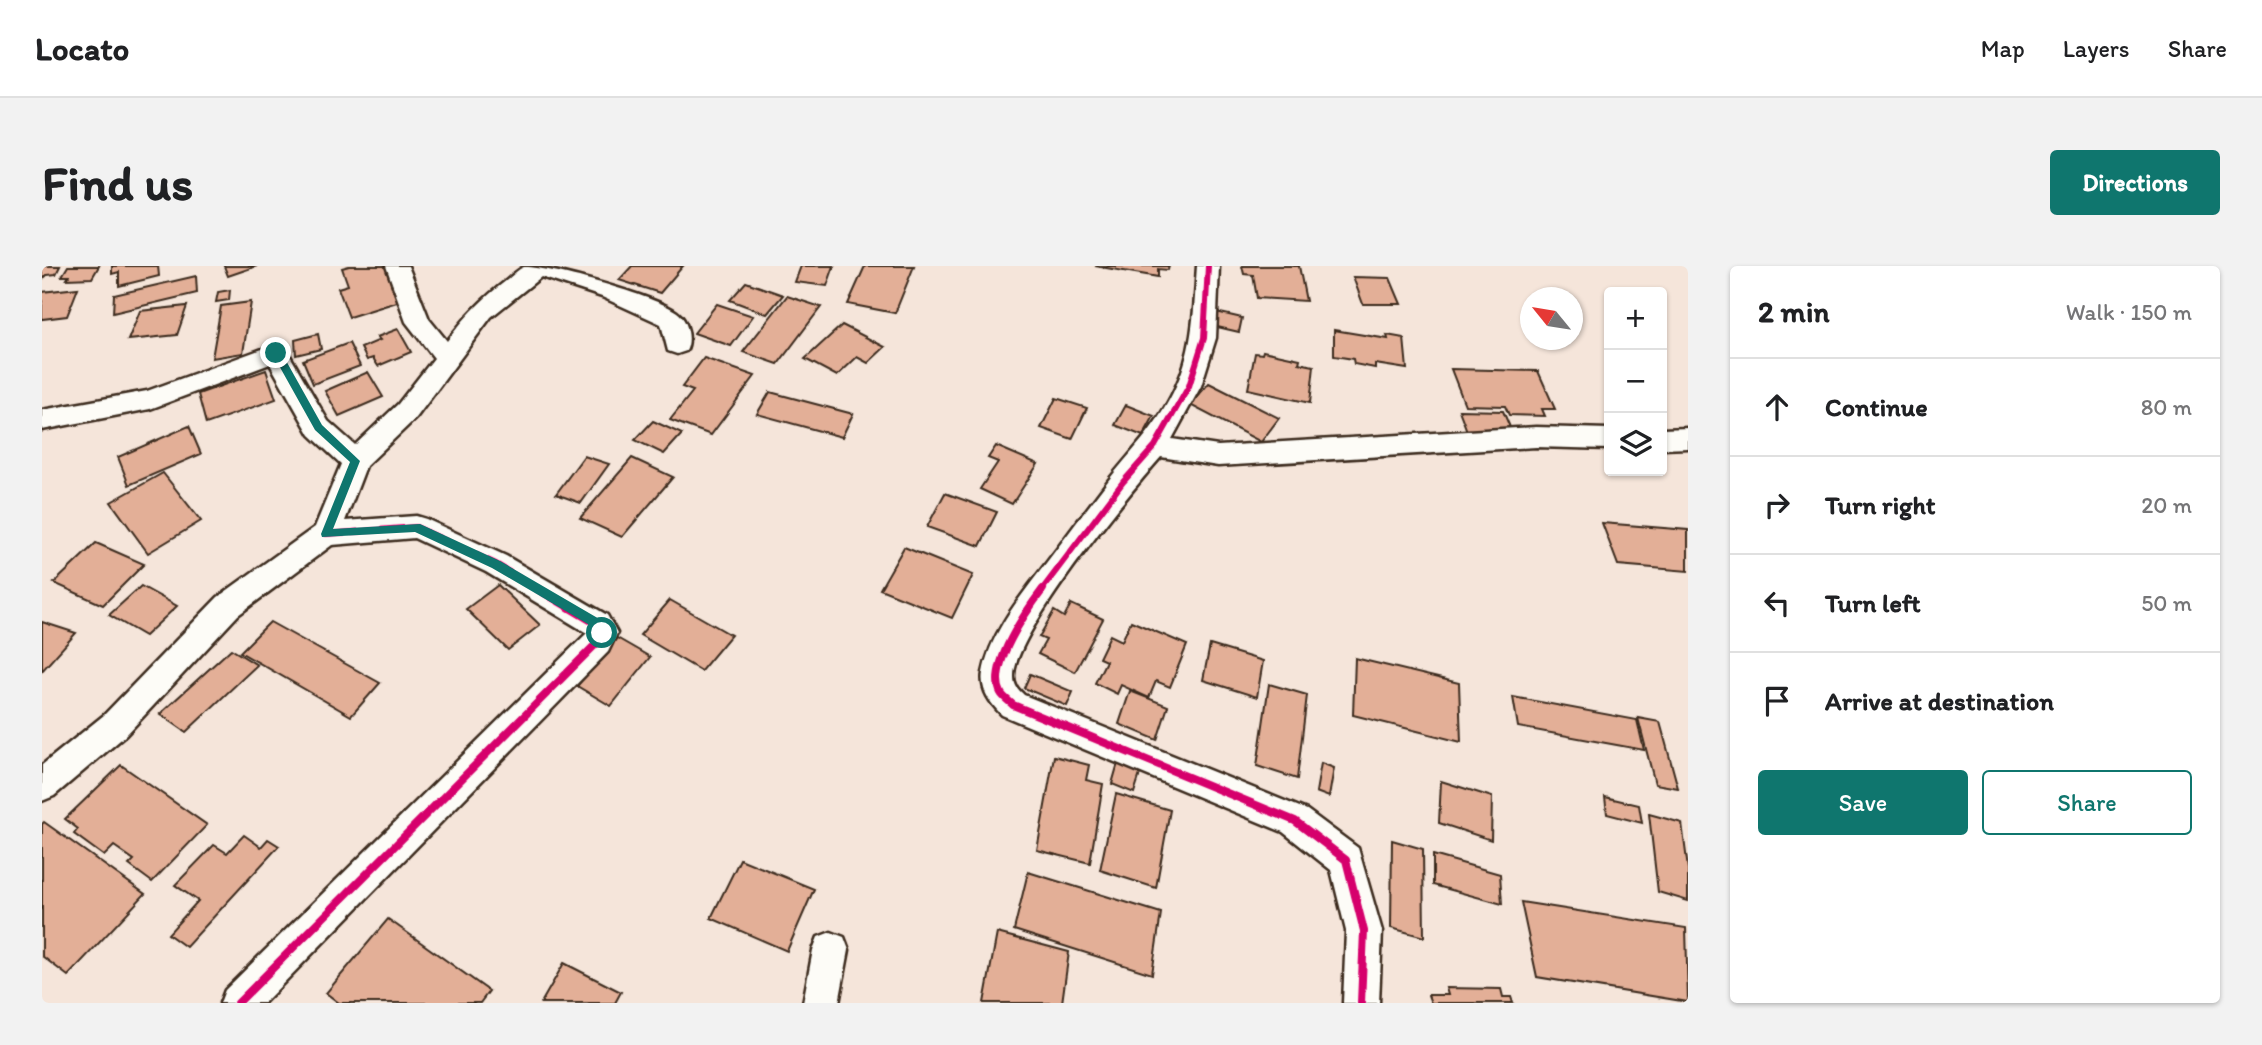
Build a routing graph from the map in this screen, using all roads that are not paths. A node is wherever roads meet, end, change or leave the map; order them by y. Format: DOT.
graph roads {
  1 [pos="397,266"];
  2 [pos="1208,266"];
  3 [pos="540,267"];
  4 [pos="677,345"];
  5 [pos="447,357"];
  6 [pos="42,420"];
  7 [pos="1688,438"];
  8 [pos="1604,439"];
  9 [pos="1667,439"];
  10 [pos="1155,446"];
  11 [pos="355,461"];
  12 [pos="326,534"];
  13 [pos="42,785"];
  14 [pos="831,950"];
  15 [pos="238,1003"];
  16 [pos="821,1003"];
  17 [pos="1361,1003"];
  1 -- 5 [label="street"];
  2 -- 10 [label="street"];
  3 -- 4 [label="street"];
  3 -- 5 [label="street"];
  5 -- 11 [label="street"];
  6 -- 11 [label="street"];
  7 -- 9 [label="street"];
  8 -- 10 [label="street"];
  10 -- 17 [label="street"];
  11 -- 12 [label="street"];
  12 -- 13 [label="street"];
  12 -- 15 [label="street"];
  14 -- 16 [label="street"];
}
